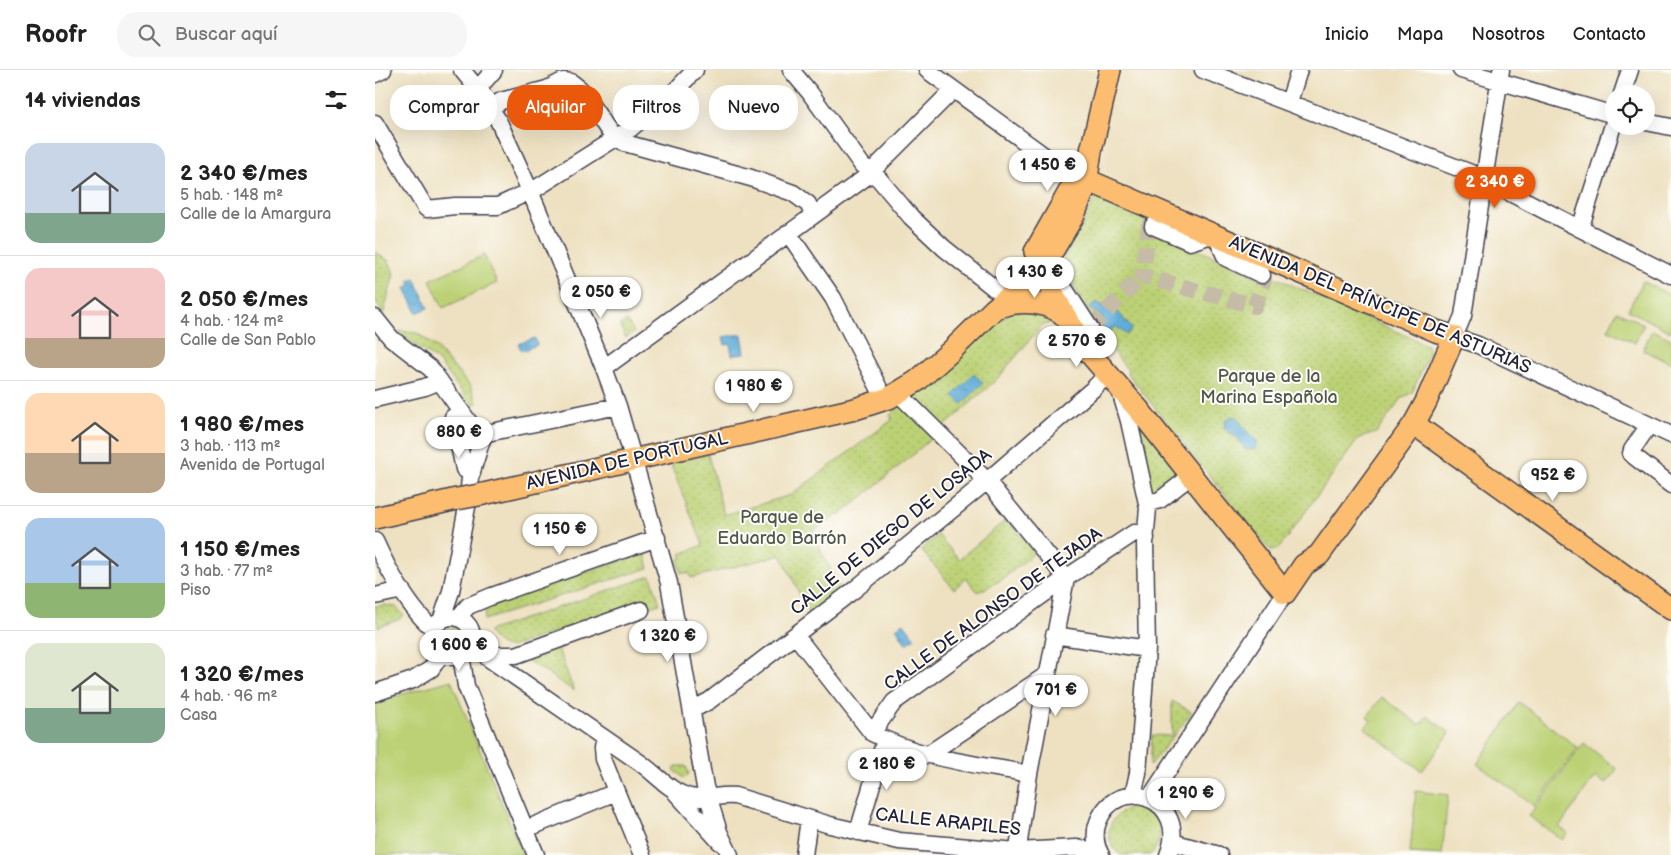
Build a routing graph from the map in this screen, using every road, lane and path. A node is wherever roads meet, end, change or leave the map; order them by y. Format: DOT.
graph roads {
  1 [pos="383,70"];
  2 [pos="463,70"];
  3 [pos="494,70"];
  4 [pos="695,70"];
  5 [pos="791,70"];
  6 [pos="1110,70"];
  7 [pos="1203,70"];
  8 [pos="1299,70"];
  9 [pos="1461,70"];
  10 [pos="1629,70"];
  11 [pos="929,71"];
  12 [pos="375,74"];
  13 [pos="1500,76"];
  14 [pos="475,85"];
  15 [pos="480,85"];
  16 [pos="681,85"];
  17 [pos="1625,85"];
  18 [pos="953,90"];
  19 [pos="1289,102"];
  20 [pos="497,104"];
  21 [pos="1605,112"];
  22 [pos="497,119"];
  23 [pos="375,123"];
  24 [pos="1655,124"];
  25 [pos="1671,127"];
  26 [pos="628,130"];
  27 [pos="633,130"];
  28 [pos="1610,135"];
  29 [pos="615,138"];
  30 [pos="633,145"];
  31 [pos="871,173"];
  32 [pos="1484,180"];
  33 [pos="1078,182"];
  34 [pos="530,191"];
  35 [pos="811,216"];
  36 [pos="1153,226"];
  37 [pos="1580,229"];
  38 [pos="789,233"];
  39 [pos="1215,234"];
  40 [pos="1043,239"];
  41 [pos="1262,275"];
  42 [pos="1671,275"];
  43 [pos="1031,278"];
  44 [pos="994,309"];
  45 [pos="1066,317"];
  46 [pos="375,318"];
  47 [pos="1090,328"];
  48 [pos="1454,337"];
  49 [pos="604,368"];
  50 [pos="1111,379"];
  51 [pos="440,381"];
  52 [pos="891,397"];
  53 [pos="375,399"];
  54 [pos="618,406"];
  55 [pos="453,417"];
  56 [pos="1414,424"];
  57 [pos="1649,425"];
  58 [pos="487,433"];
  59 [pos="1671,435"];
  60 [pos="634,459"];
  61 [pos="472,473"];
  62 [pos="1191,476"];
  63 [pos="987,481"];
  64 [pos="1671,485"];
  65 [pos="1146,498"];
  66 [pos="375,518"];
  67 [pos="657,538"];
  68 [pos="1146,538"];
  69 [pos="375,541"];
  70 [pos="1066,578"];
  71 [pos="402,590"];
  72 [pos="1285,593"];
  73 [pos="375,596"];
  74 [pos="1671,609"];
  75 [pos="641,610"];
  76 [pos="458,618"];
  77 [pos="437,625"];
  78 [pos="1055,635"];
  79 [pos="796,636"];
  80 [pos="1147,649"];
  81 [pos="457,651"];
  82 [pos="515,655"];
  83 [pos="487,656"];
  84 [pos="1048,674"];
  85 [pos="515,676"];
  86 [pos="466,685"];
  87 [pos="375,693"];
  88 [pos="692,710"];
  89 [pos="879,737"];
  90 [pos="604,738"];
  91 [pos="927,755"];
  92 [pos="702,768"];
  93 [pos="1029,774"];
  94 [pos="670,786"];
  95 [pos="616,792"];
  96 [pos="708,797"];
  97 [pos="1141,797"];
  98 [pos="809,820"];
  99 [pos="525,829"];
  100 [pos="858,832"];
  101 [pos="906,848"];
  102 [pos="1170,849"];
  103 [pos="1017,853"];
  104 [pos="1100,853"];
  105 [pos="729,854"];
  106 [pos="537,855"];
  107 [pos="642,855"];
  108 [pos="804,855"];
  109 [pos="1219,855"];
  1 -- 12 [label="street"];
  2 -- 14 [label="street"];
  3 -- 15 [label="street"];
  4 -- 16 [label="street"];
  5 -- 31 [label="street"];
  6 -- 33 [label="main road"];
  7 -- 19 [label="street"];
  8 -- 19 [label="street"];
  9 -- 13 [label="street"];
  10 -- 17 [label="street"];
  11 -- 18 [label="street"];
  13 -- 21 [label="street"];
  13 -- 32 [label="street"];
  18 -- 31 [label="street"];
  18 -- 33 [label="street"];
  19 -- 32 [label="street"];
  20 -- 29 [label="street"];
  22 -- 34 [label="street"];
  23 -- 34 [label="street"];
  24 -- 25 [label="street"];
  26 -- 29 [label="street"];
  27 -- 30 [label="street"];
  28 -- 37 [label="street"];
  29 -- 30 [label="street"];
  29 -- 34 [label="street"];
  30 -- 35 [label="street"];
  31 -- 35 [label="street"];
  31 -- 43 [label="street"];
  32 -- 37 [label="street"];
  32 -- 48 [label="street"];
  33 -- 39 [label="main road, AVENIDA DEL PRÍNCIPE DE ASTURIAS"];
  33 -- 40 [label="main road, AVENIDA DE PORTUGAL"];
  33 -- 43 [label="main road, AVENIDA DE PORTUGAL"];
  34 -- 49 [label="street"];
  35 -- 38 [label="street"];
  36 -- 39 [label="street"];
  37 -- 42 [label="street"];
  38 -- 49 [label="street"];
  38 -- 52 [label="street"];
  39 -- 41 [label="street"];
  39 -- 48 [label="main road, AVENIDA DEL PRÍNCIPE DE ASTURIAS"];
  40 -- 43 [label="main road, AVENIDA DE PORTUGAL"];
  40 -- 43 [label="main road"];
  43 -- 44 [label="main road, AVENIDA DE PORTUGAL"];
  43 -- 45 [label="main road"];
  43 -- 47 [label="street"];
  44 -- 45 [label="main road"];
  44 -- 52 [label="main road, AVENIDA DE PORTUGAL"];
  45 -- 50 [label="main road"];
  46 -- 51 [label="street"];
  48 -- 56 [label="main road"];
  48 -- 57 [label="street, AVENIDA DEL PRÍNCIPE DE ASTURIAS"];
  49 -- 54 [label="street"];
  50 -- 62 [label="main road"];
  50 -- 63 [label="street, CALLE DE DIEGO DE LOSADA"];
  50 -- 65 [label="street"];
  51 -- 53 [label="street"];
  51 -- 58 [label="street"];
  52 -- 60 [label="main road, AVENIDA DE PORTUGAL"];
  52 -- 63 [label="street"];
  54 -- 58 [label="street"];
  54 -- 60 [label="street"];
  55 -- 61 [label="street"];
  56 -- 72 [label="main road"];
  56 -- 74 [label="main road"];
  57 -- 59 [label="street, AVENIDA DEL PRÍNCIPE DE ASTURIAS"];
  57 -- 64 [label="street"];
  58 -- 61 [label="street"];
  60 -- 66 [label="main road, AVENIDA DE PORTUGAL, bridge"];
  60 -- 67 [label="street"];
  61 -- 77 [label="street"];
  62 -- 65 [label="street"];
  62 -- 72 [label="main road"];
  63 -- 70 [label="street"];
  63 -- 79 [label="street, CALLE DE DIEGO DE LOSADA"];
  65 -- 68 [label="street"];
  67 -- 76 [label="street"];
  67 -- 88 [label="street"];
  68 -- 70 [label="street, CALLE DE ALONSO DE TEJADA"];
  68 -- 80 [label="street"];
  69 -- 71 [label="street"];
  70 -- 78 [label="street"];
  70 -- 89 [label="street, CALLE DE ALONSO DE TEJADA"];
  71 -- 73 [label="street"];
  71 -- 77 [label="street"];
  72 -- 97 [label="street"];
  75 -- 82 [label="street"];
  76 -- 77 [label="street"];
  76 -- 81 [label="street"];
  77 -- 81 [label="street"];
  78 -- 80 [label="street"];
  78 -- 84 [label="street"];
  79 -- 88 [label="street, CALLE DE DIEGO DE LOSADA"];
  79 -- 89 [label="street"];
  80 -- 97 [label="street"];
  81 -- 83 [label="street"];
  81 -- 86 [label="street"];
  81 -- 87 [label="street"];
  82 -- 83 [label="street"];
  82 -- 85 [label="street"];
  83 -- 85 [label="street"];
  83 -- 86 [label="street"];
  84 -- 91 [label="street"];
  84 -- 93 [label="street"];
  85 -- 90 [label="street"];
  86 -- 99 [label="street"];
  88 -- 92 [label="street"];
  89 -- 91 [label="street"];
  89 -- 100 [label="street, CALLE DE ALONSO DE TEJADA"];
  90 -- 94 [label="street"];
  90 -- 95 [label="street"];
  91 -- 93 [label="street"];
  92 -- 94 [label="street"];
  92 -- 96 [label="street"];
  93 -- 103 [label="street"];
  94 -- 96 [label="street, CALLE ARAPILES"];
  94 -- 105 [label="street"];
  95 -- 99 [label="street"];
  95 -- 107 [label="street"];
  96 -- 98 [label="street, CALLE ARAPILES"];
  96 -- 105 [label="street"];
  97 -- 102 [label="street"];
  97 -- 104 [label="street"];
  98 -- 100 [label="street, CALLE ARAPILES"];
  98 -- 108 [label="street"];
  99 -- 106 [label="street"];
  100 -- 101 [label="street, CALLE ARAPILES"];
  101 -- 103 [label="street, CALLE ARAPILES"];
  102 -- 109 [label="street"];
  103 -- 104 [label="street, CALLE ARAPILES"];
}
